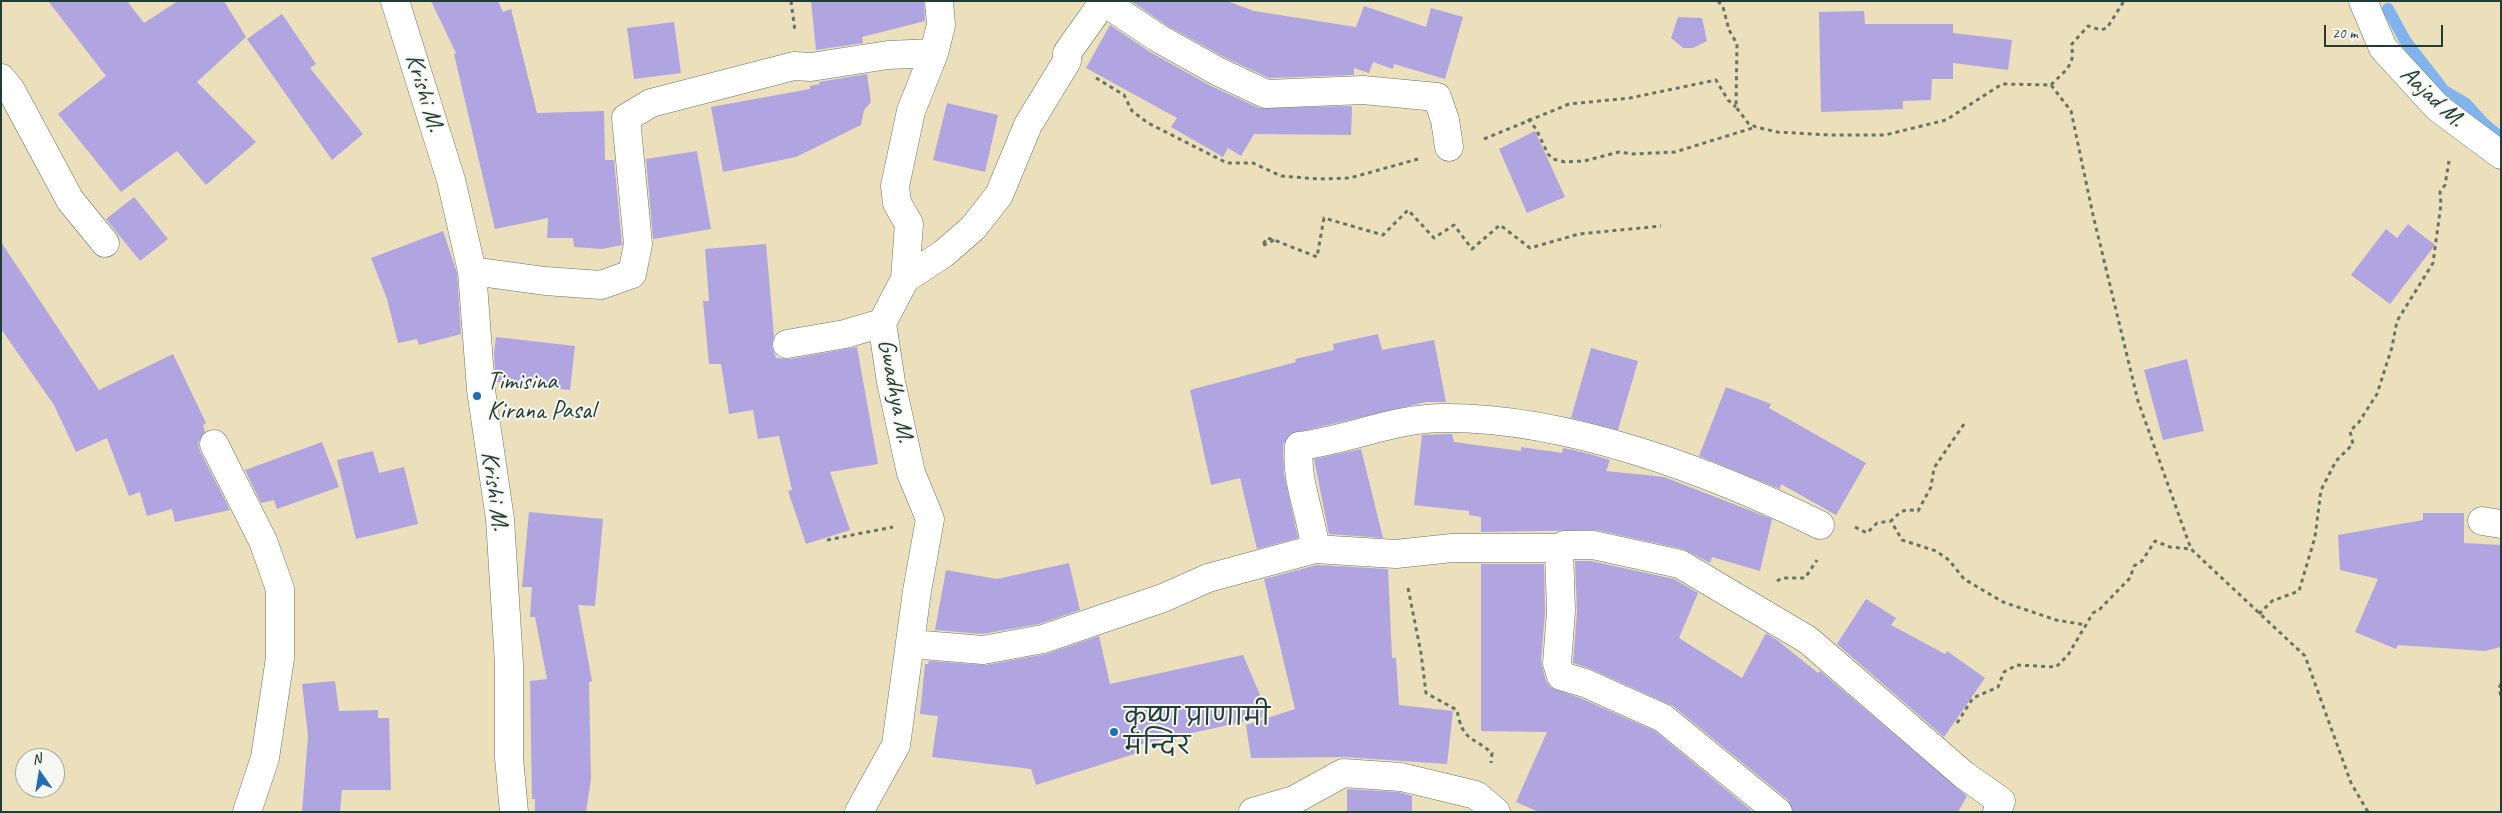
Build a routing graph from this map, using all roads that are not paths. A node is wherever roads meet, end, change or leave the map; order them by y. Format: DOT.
graph roads {
  1 [pos="395,1"];
  2 [pos="939,1"];
  3 [pos="2363,1"];
  4 [pos="1104,2"];
  5 [pos="934,53"];
  6 [pos="1,78"];
  7 [pos="1449,147"];
  8 [pos="2501,155"];
  9 [pos="105,243"];
  10 [pos="472,270"];
  11 [pos="906,279"];
  12 [pos="882,323"];
  13 [pos="787,344"];
  14 [pos="214,444"];
  15 [pos="1820,525"];
  16 [pos="1559,548"];
  17 [pos="1315,549"];
  18 [pos="911,644"];
  19 [pos="247,812"];
  20 [pos="514,812"];
  21 [pos="859,812"];
  22 [pos="1253,812"];
  23 [pos="1496,812"];
  24 [pos="1778,812"];
  25 [pos="1997,812"];
  1 -- 10 [label="street, Krishi M."];
  2 -- 5 [label="street"];
  3 -- 8 [label="street, Aajad M."];
  4 -- 7 [label="street"];
  4 -- 11 [label="street, Gwadhya M."];
  5 -- 10 [label="street"];
  5 -- 11 [label="street"];
  6 -- 9 [label="street"];
  10 -- 20 [label="street, Krishi M."];
  11 -- 12 [label="street, Gwadhya M."];
  12 -- 13 [label="street"];
  12 -- 18 [label="street, Gwadhya M."];
  14 -- 19 [label="street"];
  15 -- 17 [label="street"];
  16 -- 17 [label="street"];
  16 -- 24 [label="street"];
  16 -- 25 [label="street"];
  17 -- 18 [label="street"];
  18 -- 21 [label="street"];
  22 -- 23 [label="street"];
}
